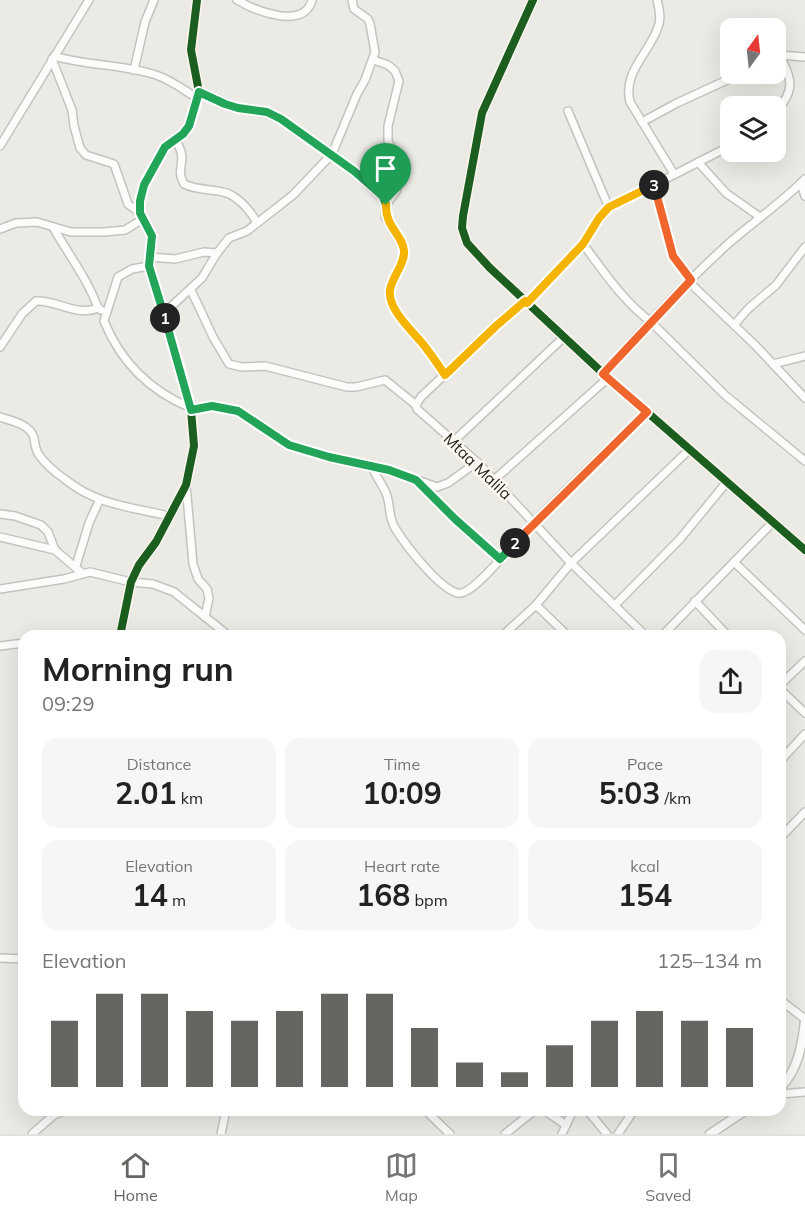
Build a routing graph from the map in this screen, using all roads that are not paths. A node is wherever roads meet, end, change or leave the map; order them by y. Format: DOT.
graph roads {
  1 [pos="89,0"];
  2 [pos="154,0"];
  3 [pos="196,0"];
  4 [pos="237,0"];
  5 [pos="312,0"];
  6 [pos="352,0"];
  7 [pos="533,0"];
  8 [pos="657,0"];
  9 [pos="786,56"];
  10 [pos="805,57"];
  11 [pos="53,58"];
  12 [pos="374,60"];
  13 [pos="135,70"];
  14 [pos="786,74"];
  15 [pos="720,83"];
  16 [pos="198,95"];
  17 [pos="786,101"];
  18 [pos="568,111"];
  19 [pos="642,122"];
  20 [pos="175,140"];
  21 [pos="0,146"];
  22 [pos="720,151"];
  23 [pos="332,154"];
  24 [pos="699,162"];
  25 [pos="674,174"];
  26 [pos="803,181"];
  27 [pos="654,185"];
  28 [pos="805,196"];
  29 [pos="386,205"];
  30 [pos="609,207"];
  31 [pos="142,216"];
  32 [pos="760,217"];
  33 [pos="257,223"];
  34 [pos="53,227"];
  35 [pos="0,229"];
  36 [pos="583,244"];
  37 [pos="805,247"];
  38 [pos="217,253"];
  39 [pos="150,257"];
  40 [pos="149,266"];
  41 [pos="690,281"];
  42 [pos="191,290"];
  43 [pos="526,302"];
  44 [pos="98,308"];
  45 [pos="106,313"];
  46 [pos="163,314"];
  47 [pos="651,322"];
  48 [pos="734,325"];
  49 [pos="564,337"];
  50 [pos="0,347"];
  51 [pos="805,356"];
  52 [pos="773,364"];
  53 [pos="445,375"];
  54 [pos="606,376"];
  55 [pos="805,399"];
  56 [pos="416,405"];
  57 [pos="191,409"];
  58 [pos="647,412"];
  59 [pos="0,417"];
  60 [pos="454,441"];
  61 [pos="690,449"];
  62 [pos="805,461"];
  63 [pos="477,462"];
  64 [pos="371,465"];
  65 [pos="416,480"];
  66 [pos="494,480"];
  67 [pos="726,483"];
  68 [pos="186,485"];
  69 [pos="99,501"];
  70 [pos="0,514"];
  71 [pos="169,516"];
  72 [pos="773,522"];
  73 [pos="534,523"];
  74 [pos="0,537"];
  75 [pos="55,550"];
  76 [pos="805,550"];
  77 [pos="500,559"];
  78 [pos="734,562"];
  79 [pos="572,563"];
  80 [pos="76,566"];
  81 [pos="82,573"];
  82 [pos="131,582"];
  83 [pos="0,589"];
  84 [pos="695,601"];
  85 [pos="615,604"];
  86 [pos="536,605"];
  87 [pos="205,617"];
  88 [pos="121,630"];
  89 [pos="221,630"];
  90 [pos="509,630"];
  91 [pos="562,630"];
  92 [pos="640,630"];
  93 [pos="668,630"];
  94 [pos="723,630"];
  95 [pos="805,630"];
  96 [pos="18,644"];
  97 [pos="0,646"];
  98 [pos="805,661"];
  99 [pos="786,681"];
  100 [pos="786,693"];
  101 [pos="805,713"];
  102 [pos="805,734"];
  103 [pos="786,754"];
  104 [pos="805,812"];
  105 [pos="786,832"];
  106 [pos="0,958"];
  107 [pos="18,958"];
  108 [pos="786,1005"];
  109 [pos="805,1020"];
  110 [pos="786,1081"];
  111 [pos="805,1092"];
  112 [pos="786,1094"];
  113 [pos="52,1116"];
  114 [pos="225,1116"];
  115 [pos="431,1116"];
  116 [pos="528,1116"];
  117 [pos="553,1116"];
  118 [pos="570,1116"];
  119 [pos="592,1116"];
  120 [pos="630,1116"];
  121 [pos="737,1116"];
  122 [pos="566,1125"];
  123 [pos="32,1134"];
  124 [pos="221,1134"];
  125 [pos="450,1134"];
  126 [pos="505,1134"];
  127 [pos="562,1134"];
  128 [pos="607,1134"];
  129 [pos="618,1134"];
  130 [pos="710,1134"];
  1 -- 11 [label="street"];
  2 -- 13 [label="street"];
  3 -- 16 [label="street"];
  4 -- 5 [label="street"];
  6 -- 12 [label="street"];
  7 -- 43 [label="street"];
  8 -- 19 [label="street"];
  9 -- 10 [label="street"];
  11 -- 13 [label="street"];
  11 -- 21 [label="street"];
  11 -- 31 [label="street"];
  12 -- 23 [label="street"];
  12 -- 29 [label="street"];
  13 -- 16 [label="street"];
  14 -- 17 [label="street"];
  15 -- 19 [label="street"];
  16 -- 20 [label="street"];
  16 -- 23 [label="street"];
  18 -- 30 [label="street"];
  19 -- 25 [label="street"];
  20 -- 31 [label="street"];
  20 -- 33 [label="street"];
  22 -- 24 [label="street"];
  23 -- 29 [label="street"];
  23 -- 33 [label="street"];
  24 -- 25 [label="street"];
  24 -- 32 [label="street"];
  25 -- 27 [label="street"];
  26 -- 28 [label="street"];
  26 -- 32 [label="street"];
  27 -- 30 [label="street"];
  27 -- 41 [label="street"];
  29 -- 53 [label="street"];
  30 -- 36 [label="street"];
  31 -- 34 [label="street"];
  31 -- 39 [label="street"];
  32 -- 41 [label="street"];
  33 -- 38 [label="street"];
  34 -- 35 [label="street"];
  34 -- 44 [label="street"];
  36 -- 43 [label="street"];
  36 -- 47 [label="street"];
  37 -- 48 [label="street"];
  38 -- 39 [label="street"];
  38 -- 42 [label="street"];
  39 -- 40 [label="street"];
  40 -- 45 [label="street"];
  40 -- 46 [label="street"];
  41 -- 47 [label="street"];
  41 -- 48 [label="street"];
  42 -- 46 [label="street"];
  42 -- 56 [label="street, Mtaa Malila"];
  43 -- 49 [label="street"];
  43 -- 53 [label="street"];
  44 -- 45 [label="street"];
  44 -- 50 [label="street"];
  45 -- 57 [label="street"];
  46 -- 57 [label="street"];
  47 -- 54 [label="street"];
  47 -- 62 [label="street"];
  48 -- 52 [label="street"];
  49 -- 54 [label="street"];
  49 -- 60 [label="street"];
  51 -- 52 [label="street"];
  52 -- 55 [label="street"];
  53 -- 56 [label="street"];
  54 -- 58 [label="street"];
  54 -- 66 [label="street"];
  56 -- 60 [label="street, Mtaa Malila"];
  57 -- 64 [label="street"];
  57 -- 68 [label="street"];
  58 -- 61 [label="street"];
  58 -- 73 [label="street"];
  59 -- 69 [label="street"];
  60 -- 63 [label="street, Mtaa Malila"];
  61 -- 67 [label="street"];
  61 -- 79 [label="street"];
  63 -- 65 [label="street"];
  63 -- 66 [label="street, Mtaa Malila"];
  64 -- 65 [label="street"];
  64 -- 77 [label="street"];
  65 -- 77 [label="street"];
  66 -- 73 [label="street, Mtaa Malila"];
  67 -- 72 [label="street"];
  67 -- 85 [label="street"];
  68 -- 71 [label="street"];
  68 -- 87 [label="street"];
  69 -- 71 [label="street"];
  69 -- 80 [label="street"];
  70 -- 75 [label="street"];
  71 -- 82 [label="street"];
  72 -- 76 [label="street"];
  72 -- 78 [label="street"];
  73 -- 77 [label="street"];
  73 -- 79 [label="street, Mtaa Malila"];
  74 -- 75 [label="street"];
  75 -- 80 [label="street"];
  78 -- 84 [label="street"];
  78 -- 95 [label="street"];
  79 -- 85 [label="street, Mtaa Malila"];
  79 -- 86 [label="street"];
  80 -- 81 [label="street"];
  81 -- 82 [label="street"];
  81 -- 83 [label="street"];
  82 -- 87 [label="street"];
  82 -- 88 [label="street"];
  84 -- 93 [label="street"];
  84 -- 94 [label="street"];
  85 -- 92 [label="street, Mtaa Malila"];
  86 -- 90 [label="street"];
  86 -- 91 [label="street"];
  87 -- 89 [label="street"];
  96 -- 97 [label="street"];
  98 -- 99 [label="street"];
  100 -- 101 [label="street"];
  102 -- 103 [label="street"];
  104 -- 105 [label="street"];
  106 -- 107 [label="street"];
  108 -- 109 [label="street"];
  109 -- 110 [label="main road"];
  111 -- 112 [label="street"];
  113 -- 123 [label="street"];
  114 -- 124 [label="street"];
  115 -- 125 [label="street"];
  116 -- 126 [label="street"];
  117 -- 122 [label="street"];
  118 -- 122 [label="street"];
  119 -- 128 [label="street"];
  120 -- 129 [label="street"];
  121 -- 130 [label="main road"];
  122 -- 127 [label="street"];
}
